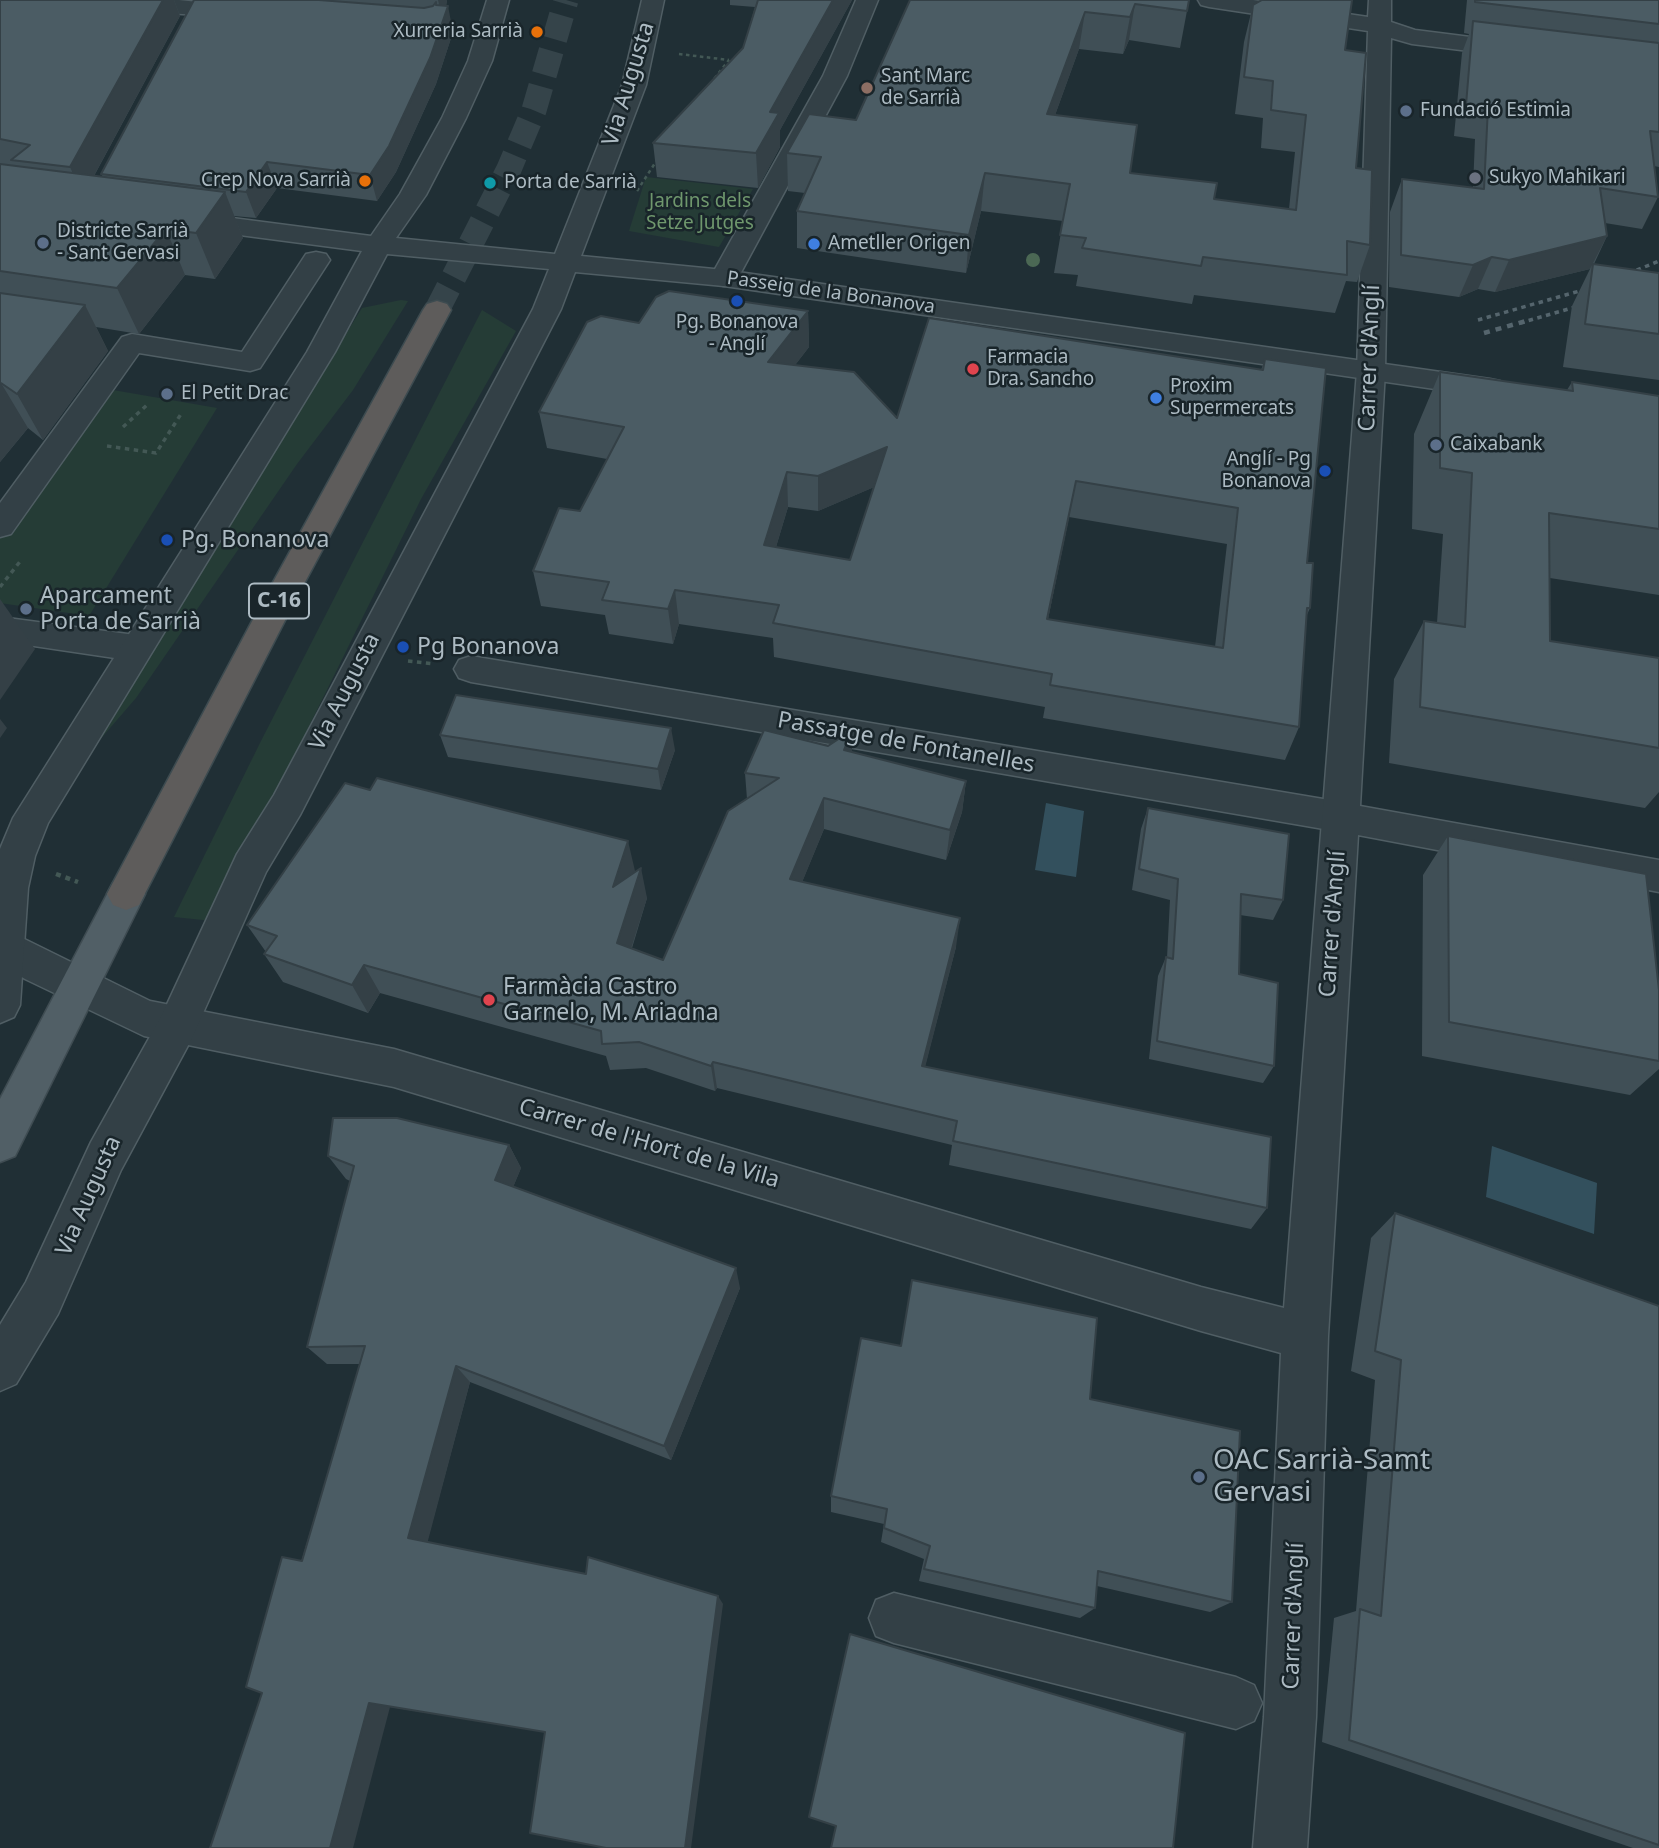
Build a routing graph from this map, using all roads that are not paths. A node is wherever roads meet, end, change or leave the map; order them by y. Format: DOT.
graph roads {
  1 [pos="68,0"];
  2 [pos="498,0"];
  3 [pos="653,0"];
  4 [pos="867,0"];
  5 [pos="1209,0"];
  6 [pos="201,4"];
  7 [pos="226,10"];
  8 [pos="1380,13"];
  9 [pos="186,32"];
  10 [pos="1536,52"];
  11 [pos="158,217"];
  12 [pos="378,245"];
  13 [pos="316,260"];
  14 [pos="567,261"];
  15 [pos="724,278"];
  16 [pos="437,310"];
  17 [pos="1371,371"];
  18 [pos="1522,393"];
  19 [pos="0,526"];
  20 [pos="0,629"];
  21 [pos="135,648"];
  22 [pos="471,669"];
  23 [pos="1341,817"];
  24 [pos="1659,876"];
  25 [pos="126,894"];
  26 [pos="2,945"];
  27 [pos="78,986"];
  28 [pos="0,1005"];
  29 [pos="177,1027"];
  30 [pos="1,1125"];
  31 [pos="1305,1336"];
  32 [pos="0,1368"];
  33 [pos="894,1618"];
  34 [pos="1237,1703"];
  35 [pos="1280,1848"];
  1 -- 6 [label="street"];
  2 -- 12 [label="street"];
  3 -- 14 [label="street, Via Augusta"];
  4 -- 15 [label="street"];
  5 -- 8 [label="street"];
  6 -- 7 [label="street"];
  6 -- 9 [label="street"];
  8 -- 10 [label="street"];
  8 -- 17 [label="street, Carrer d'Anglí"];
  11 -- 12 [label="street, Passeig de la Bonanova"];
  12 -- 14 [label="street, Passeig de la Bonanova"];
  12 -- 21 [label="street"];
  13 -- 19 [label="street"];
  14 -- 15 [label="street, Passeig de la Bonanova"];
  14 -- 29 [label="street, Via Augusta"];
  15 -- 17 [label="street, Passeig de la Bonanova"];
  16 -- 25 [label="highway, C-16"];
  17 -- 18 [label="street, Passeig de la Bonanova"];
  17 -- 23 [label="street, Carrer d'Anglí"];
  20 -- 21 [label="street"];
  21 -- 26 [label="street"];
  22 -- 23 [label="street, Passatge de Fontanelles"];
  23 -- 24 [label="street, Passatge de Fontanelles"];
  23 -- 31 [label="street, Carrer d'Anglí"];
  25 -- 27 [label="main road"];
  26 -- 27 [label="street, Carrer de l'Hort de la Vila"];
  26 -- 28 [label="street"];
  27 -- 29 [label="street, Carrer de l'Hort de la Vila"];
  27 -- 30 [label="main road"];
  29 -- 31 [label="street, Carrer de l'Hort de la Vila"];
  29 -- 32 [label="street, Via Augusta"];
  31 -- 35 [label="street, Carrer d'Anglí"];
  33 -- 34 [label="street"];
}
